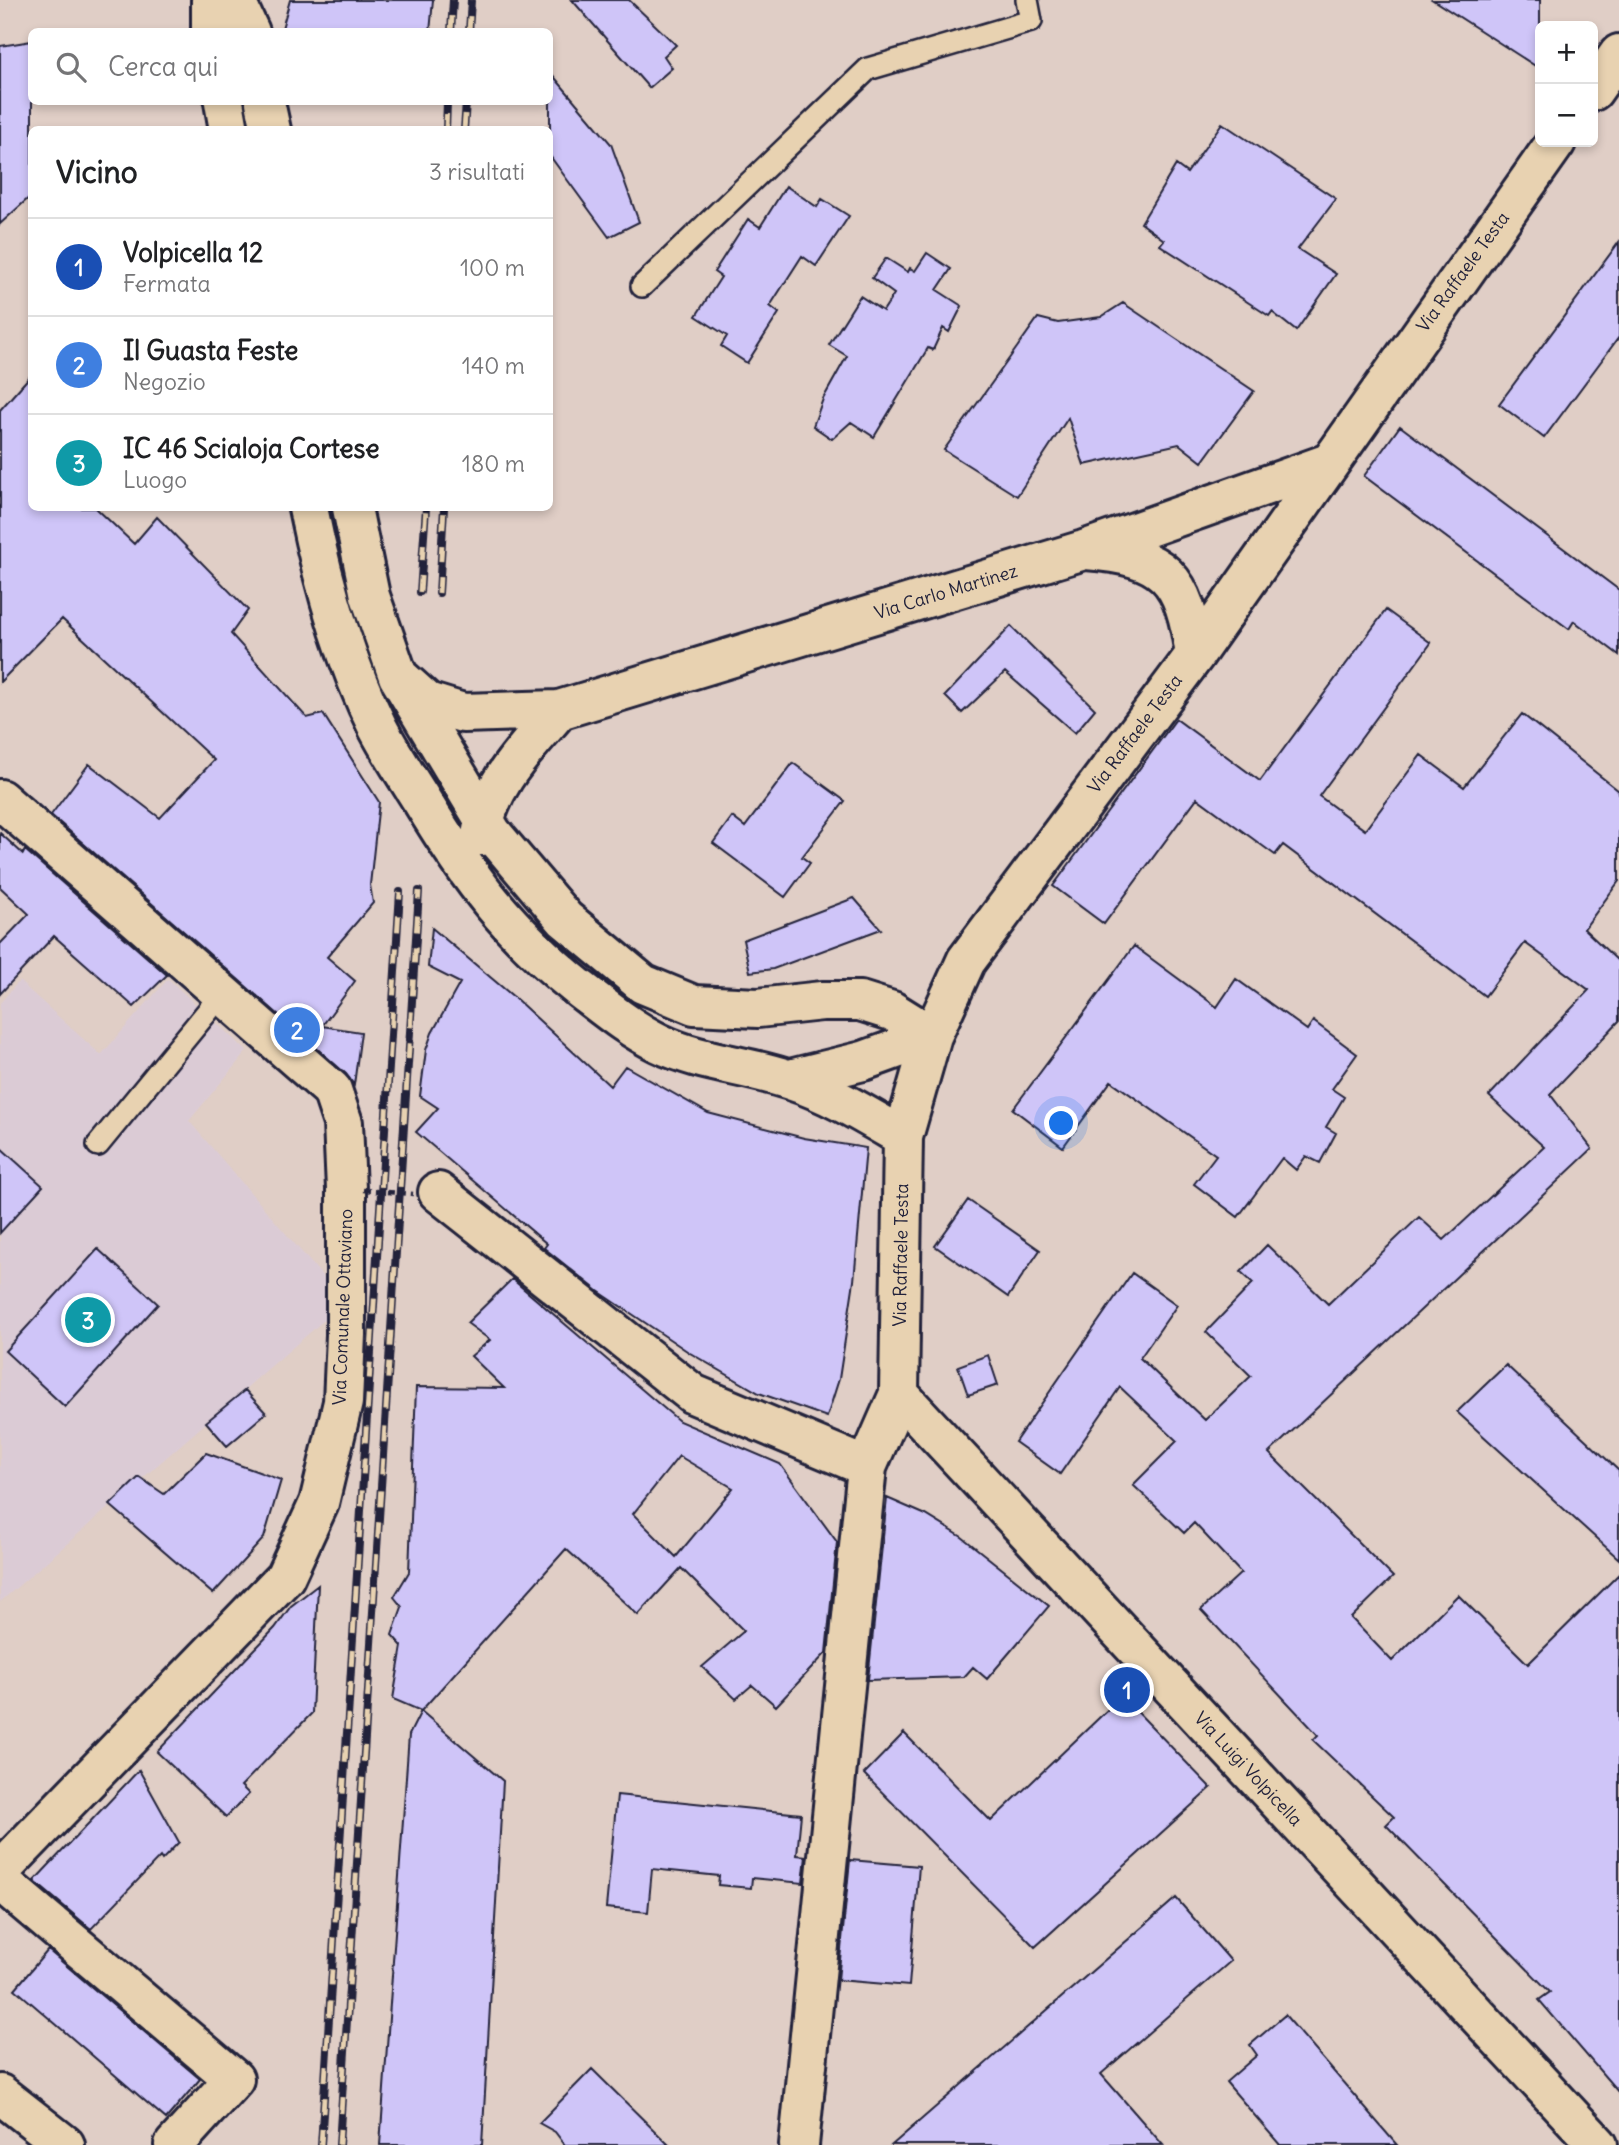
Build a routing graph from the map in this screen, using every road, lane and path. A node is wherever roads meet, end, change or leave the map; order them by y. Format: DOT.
graph roads {
  1 [pos="211,0"];
  2 [pos="235,0"];
  3 [pos="1027,0"];
  4 [pos="211,28"];
  5 [pos="248,28"];
  6 [pos="1619,54"];
  7 [pos="1598,84"];
  8 [pos="225,105"];
  9 [pos="266,105"];
  10 [pos="228,126"];
  11 [pos="270,126"];
  12 [pos="1552,147"];
  13 [pos="642,286"];
  14 [pos="1329,463"];
  15 [pos="309,511"];
  16 [pos="353,511"];
  17 [pos="1084,550"];
  18 [pos="1195,654"];
  19 [pos="398,676"];
  20 [pos="559,710"];
  21 [pos="0,799"];
  22 [pos="484,818"];
  23 [pos="482,894"];
  24 [pos="221,995"];
  25 [pos="932,1036"];
  26 [pos="790,1079"];
  27 [pos="903,1137"];
  28 [pos="98,1145"];
  29 [pos="363,1190"];
  30 [pos="426,1193"];
  31 [pos="899,1394"];
  32 [pos="866,1467"];
  33 [pos="7,1868"];
  34 [pos="0,2094"];
  35 [pos="65,2145"];
  36 [pos="174,2145"];
  37 [pos="799,2145"];
  38 [pos="1598,2145"];
  1 -- 4 [label="street"];
  2 -- 5 [label="street"];
  3 -- 13 [label="lane"];
  6 -- 7 [label="street"];
  8 -- 10 [label="street"];
  9 -- 11 [label="street"];
  12 -- 14 [label="street, Via Raffaele Testa"];
  14 -- 17 [label="street, Via Carlo Martinez"];
  14 -- 18 [label="street, Via Raffaele Testa"];
  15 -- 23 [label="street"];
  16 -- 19 [label="street"];
  17 -- 18 [label="street"];
  17 -- 20 [label="street, Via Carlo Martinez"];
  18 -- 25 [label="street, Via Raffaele Testa"];
  19 -- 20 [label="street, Via Carlo Martinez"];
  19 -- 22 [label="street"];
  20 -- 22 [label="street"];
  21 -- 24 [label="street, Via Comunale Ottaviano"];
  22 -- 23 [label="street"];
  22 -- 25 [label="street"];
  23 -- 26 [label="street"];
  24 -- 28 [label="lane"];
  24 -- 33 [label="street, Via Comunale Ottaviano"];
  25 -- 26 [label="street"];
  25 -- 27 [label="street, Via Raffaele Testa"];
  26 -- 27 [label="street"];
  27 -- 31 [label="street, Via Raffaele Testa"];
  29 -- 30 [label="path, bridge"];
  30 -- 32 [label="street"];
  31 -- 32 [label="street"];
  31 -- 38 [label="street, Via Luigi Volpicella"];
  32 -- 37 [label="street"];
  33 -- 36 [label="street"];
  34 -- 35 [label="street"];
}
